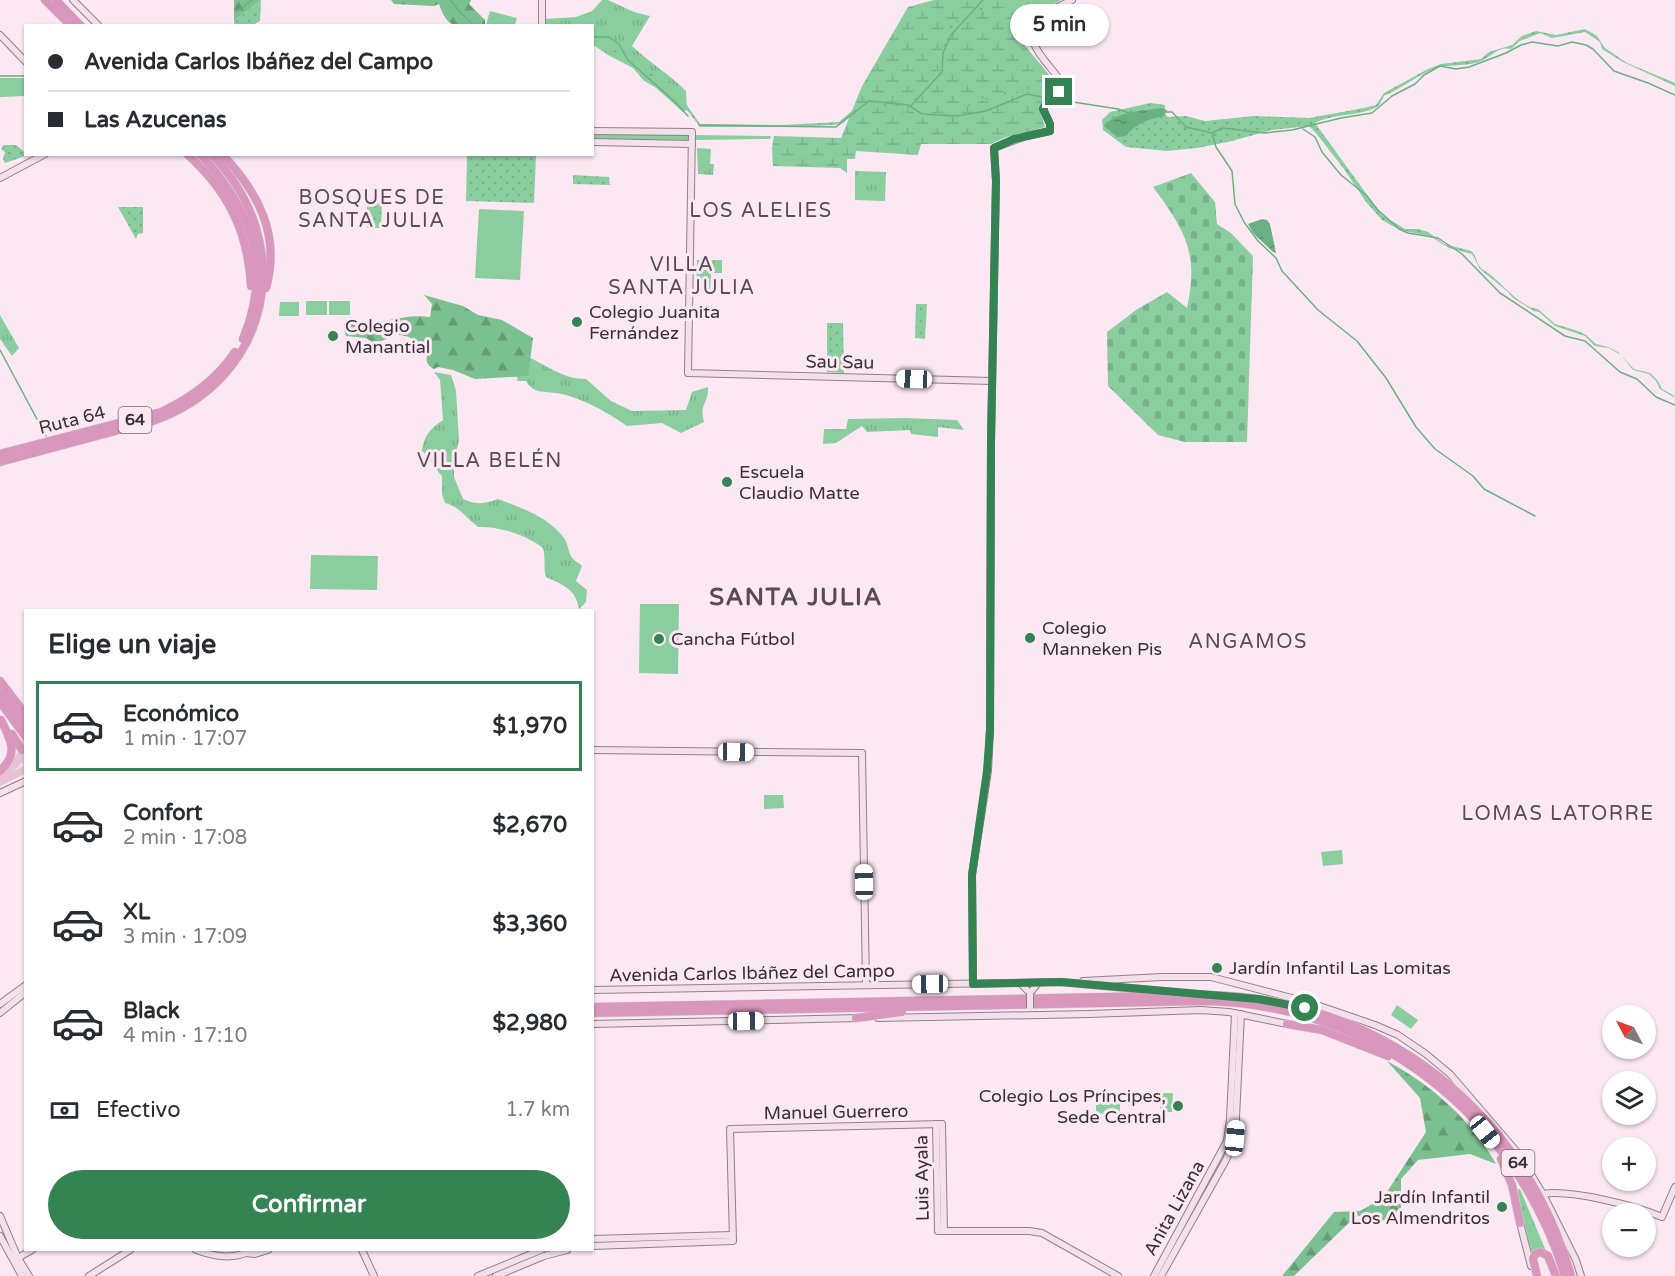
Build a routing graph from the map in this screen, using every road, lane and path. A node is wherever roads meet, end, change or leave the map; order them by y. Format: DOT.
graph roads {
  1 [pos="44,0"];
  2 [pos="56,0"];
  3 [pos="73,0"];
  4 [pos="542,0"];
  5 [pos="1072,0"];
  6 [pos="62,24"];
  7 [pos="69,24"];
  8 [pos="79,24"];
  9 [pos="97,24"];
  10 [pos="542,24"];
  11 [pos="0,35"];
  12 [pos="24,60"];
  13 [pos="594,131"];
  14 [pos="594,142"];
  15 [pos="692,144"];
  16 [pos="41,156"];
  17 [pos="189,156"];
  18 [pos="202,156"];
  19 [pos="213,156"];
  20 [pos="223,156"];
  21 [pos="0,178"];
  22 [pos="261,304"];
  23 [pos="252,311"];
  24 [pos="992,381"];
  25 [pos="0,454"];
  26 [pos="0,462"];
  27 [pos="0,681"];
  28 [pos="0,693"];
  29 [pos="0,702"];
  30 [pos="24,712"];
  31 [pos="0,719"];
  32 [pos="24,724"];
  33 [pos="23,745"];
  34 [pos="594,750"];
  35 [pos="24,770"];
  36 [pos="0,773"];
  37 [pos="24,781"];
  38 [pos="0,782"];
  39 [pos="0,793"];
  40 [pos="1061,982"];
  41 [pos="1039,983"];
  42 [pos="973,984"];
  43 [pos="1020,984"];
  44 [pos="866,985"];
  45 [pos="24,986"];
  46 [pos="594,990"];
  47 [pos="1030,993"];
  48 [pos="24,994"];
  49 [pos="1206,995"];
  50 [pos="0,1004"];
  51 [pos="594,1007"];
  52 [pos="944,1007"];
  53 [pos="1030,1008"];
  54 [pos="0,1013"];
  55 [pos="594,1013"];
  56 [pos="1036,1014"];
  57 [pos="1238,1014"];
  58 [pos="1023,1015"];
  59 [pos="856,1018"];
  60 [pos="594,1024"];
  61 [pos="1287,1024"];
  62 [pos="1419,1070"];
  63 [pos="939,1124"];
  64 [pos="1485,1132"];
  65 [pos="1675,1187"];
  66 [pos="1543,1194"];
  67 [pos="0,1216"];
  68 [pos="1520,1223"];
  69 [pos="0,1236"];
  70 [pos="733,1238"];
  71 [pos="594,1239"];
  72 [pos="594,1246"];
  73 [pos="30,1251"];
  74 [pos="128,1251"];
  75 [pos="199,1251"];
  76 [pos="251,1251"];
  77 [pos="265,1251"];
  78 [pos="362,1251"];
  79 [pos="539,1251"];
  80 [pos="563,1251"];
  81 [pos="246,1253"];
  82 [pos="15,1260"];
  83 [pos="21,1276"];
  84 [pos="29,1276"];
  85 [pos="88,1276"];
  86 [pos="374,1276"];
  87 [pos="478,1276"];
  88 [pos="496,1276"];
  89 [pos="1118,1276"];
  90 [pos="1154,1276"];
  91 [pos="1161,1276"];
  92 [pos="1536,1276"];
  93 [pos="1556,1276"];
  94 [pos="1565,1276"];
  95 [pos="1571,1276"];
  96 [pos="1581,1276"];
  1 -- 6 [label="highway"];
  1 -- 7 [label="highway"];
  2 -- 8 [label="highway"];
  3 -- 9 [label="street"];
  4 -- 10 [label="street"];
  5 -- 24 [label="street"];
  11 -- 12 [label="street"];
  13 -- 15 [label="street"];
  14 -- 15 [label="street"];
  15 -- 24 [label="street, Sau Sau"];
  16 -- 21 [label="street"];
  17 -- 23 [label="highway"];
  18 -- 23 [label="highway, Ruta 64 / 64"];
  19 -- 22 [label="highway, Ruta 64 / 64"];
  20 -- 22 [label="highway"];
  22 -- 26 [label="highway, Ruta 64 / 64"];
  23 -- 25 [label="highway, Ruta 64 / 64"];
  24 -- 42 [label="street"];
  27 -- 30 [label="highway"];
  28 -- 32 [label="highway"];
  29 -- 33 [label="highway"];
  31 -- 33 [label="highway"];
  31 -- 36 [label="highway"];
  33 -- 36 [label="main road"];
  34 -- 44 [label="street"];
  35 -- 38 [label="main road"];
  37 -- 39 [label="street"];
  40 -- 41 [label="street, Avenida Carlos Ibáñez del Campo"];
  40 -- 49 [label="highway"];
  40 -- 66 [label="street, Avenida Carlos Ibáñez del Campo"];
  41 -- 43 [label="street, Avenida Carlos Ibáñez del Campo"];
  41 -- 47 [label="street"];
  42 -- 43 [label="street, Avenida Carlos Ibáñez del Campo"];
  42 -- 44 [label="street, Avenida Carlos Ibáñez del Campo"];
  43 -- 47 [label="street"];
  44 -- 46 [label="street, Avenida Carlos Ibáñez del Campo"];
  45 -- 50 [label="street"];
  47 -- 53 [label="street, bridge"];
  48 -- 54 [label="street"];
  49 -- 51 [label="highway, Avenida Carlos Ibáñez del Campo / 64"];
  49 -- 95 [label="highway, Avenida Carlos Ibáñez del Campo / 64"];
  52 -- 55 [label="highway, Avenida Carlos Ibáñez del Campo / 64"];
  52 -- 59 [label="highway"];
  52 -- 62 [label="highway, Avenida Carlos Ibáñez del Campo / 64"];
  53 -- 56 [label="street"];
  53 -- 58 [label="street"];
  56 -- 57 [label="street"];
  56 -- 58 [label="street"];
  57 -- 61 [label="street"];
  57 -- 90 [label="street, Anita Lizana"];
  57 -- 91 [label="street, Anita Lizana"];
  58 -- 59 [label="street"];
  59 -- 60 [label="street"];
  61 -- 62 [label="highway"];
  62 -- 64 [label="highway, Avenida Carlos Ibáñez del Campo / 64"];
  63 -- 70 [label="street, Manuel Guerrero"];
  63 -- 89 [label="street, Luis Ayala"];
  64 -- 68 [label="highway"];
  64 -- 94 [label="highway, 64"];
  65 -- 66 [label="street"];
  66 -- 96 [label="street, Avenida Carlos Ibáñez del Campo"];
  67 -- 82 [label="street"];
  68 -- 92 [label="street"];
  69 -- 82 [label="street"];
  70 -- 71 [label="street"];
  70 -- 72 [label="street"];
  73 -- 82 [label="street"];
  74 -- 85 [label="street"];
  75 -- 81 [label="street"];
  76 -- 81 [label="street"];
  77 -- 81 [label="street"];
  78 -- 86 [label="street"];
  79 -- 87 [label="street"];
  80 -- 88 [label="street"];
  82 -- 83 [label="street"];
  82 -- 84 [label="street"];
  92 -- 93 [label="highway"];
}
